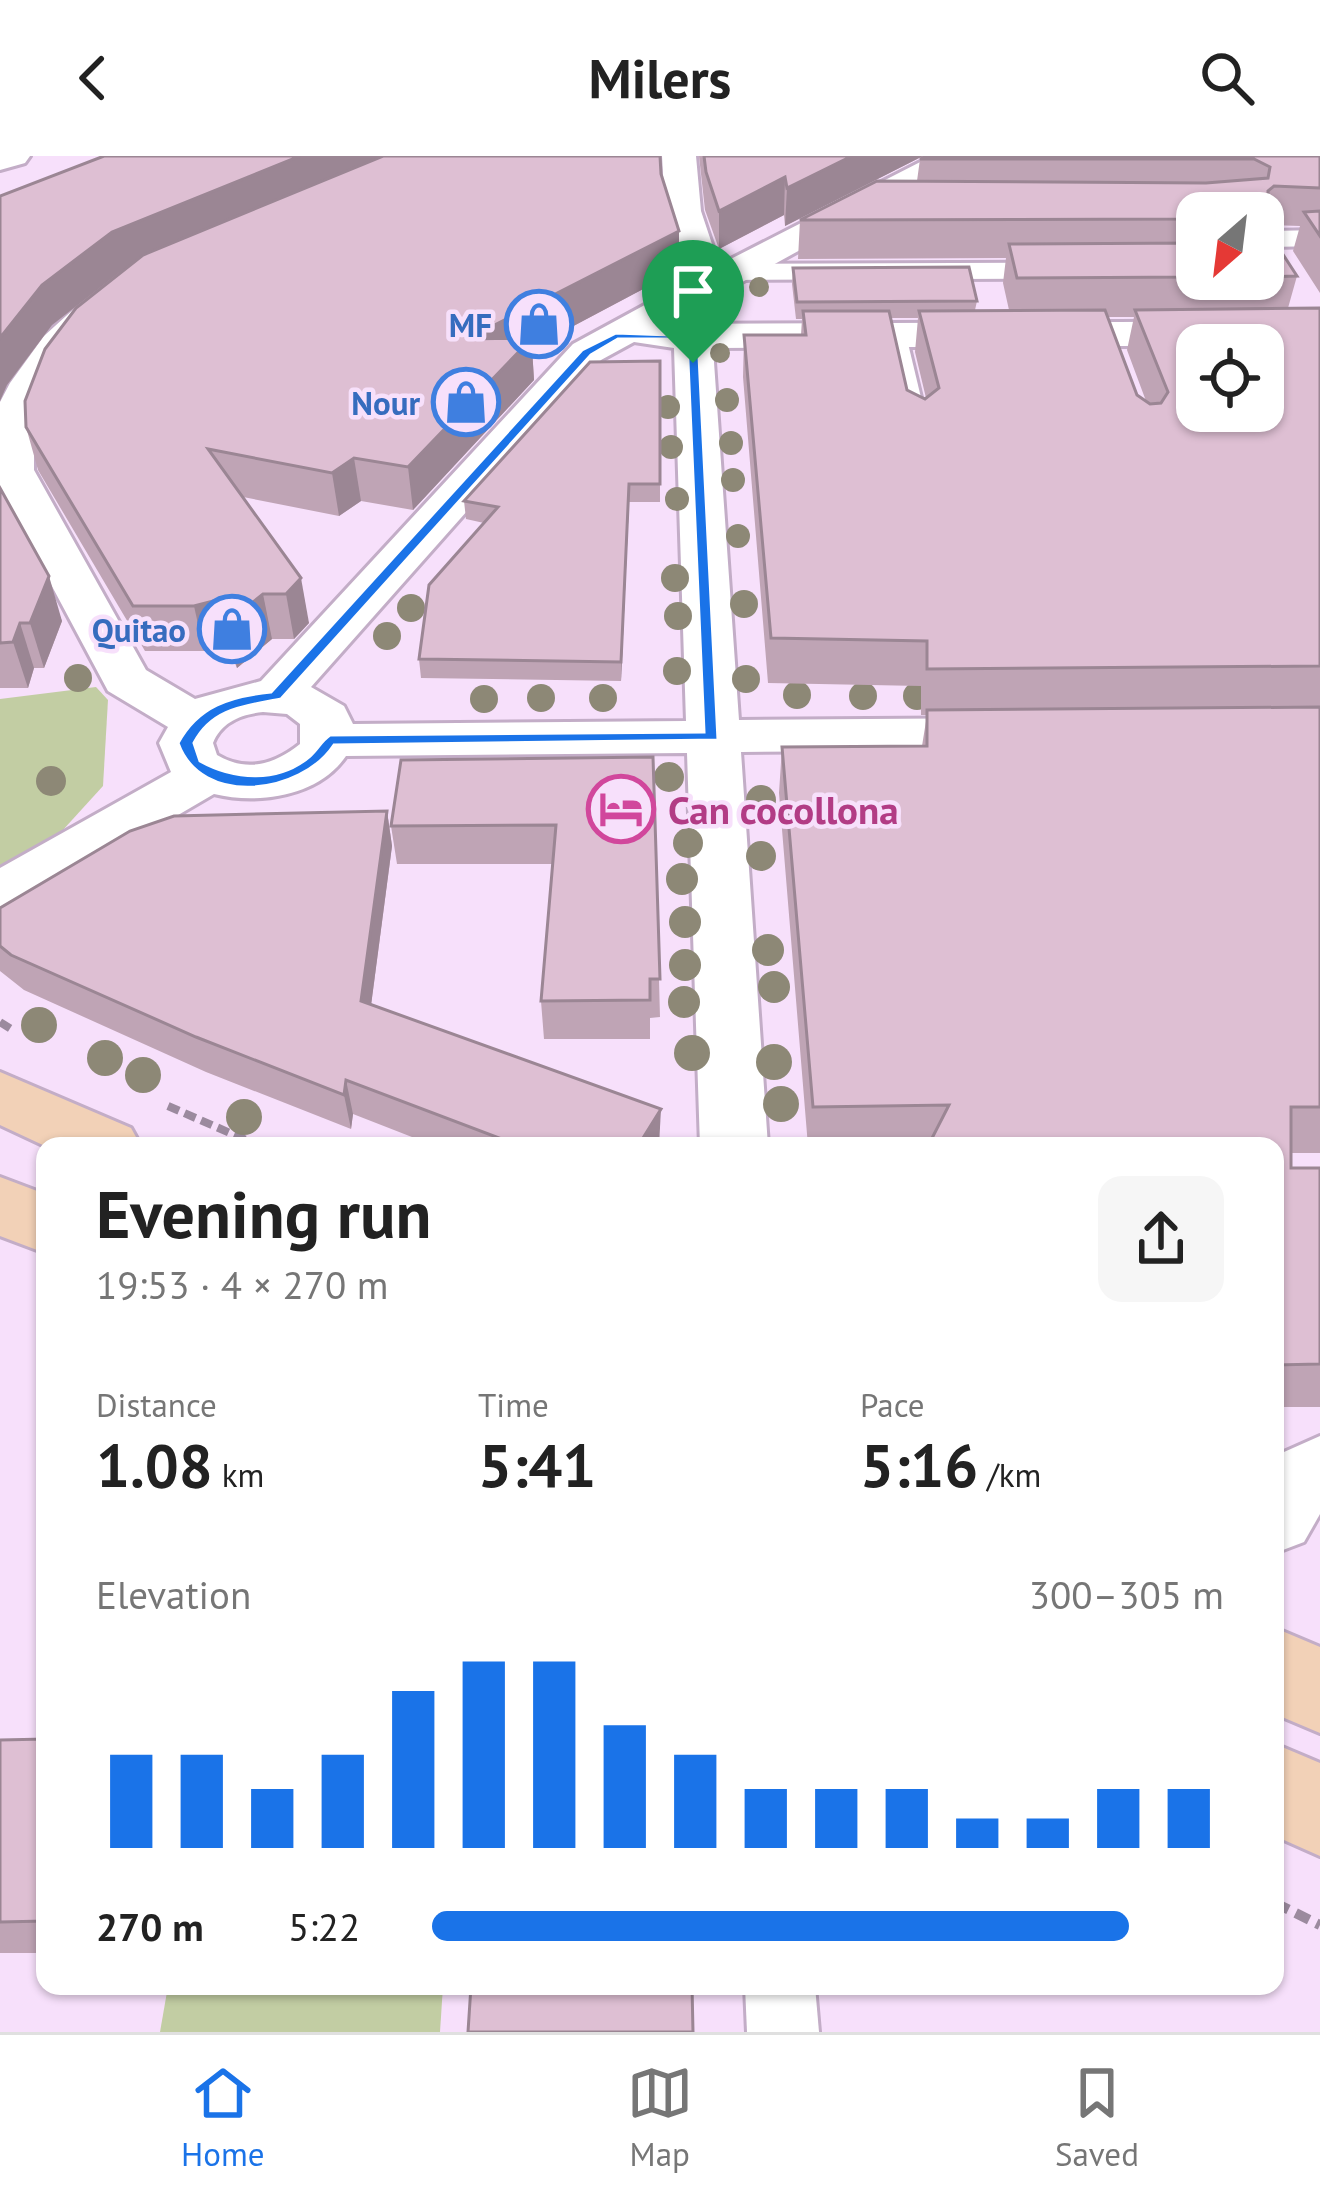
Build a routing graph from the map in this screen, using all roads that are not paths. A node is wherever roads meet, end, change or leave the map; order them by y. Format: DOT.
graph roads {
  1 [pos="13,156"];
  2 [pos="680,156"];
  3 [pos="967,158"];
  4 [pos="0,160"];
  5 [pos="850,209"];
  6 [pos="912,211"];
  7 [pos="687,226"];
  8 [pos="1320,238"];
  9 [pos="786,243"];
  10 [pos="1284,264"];
  11 [pos="1176,273"];
  12 [pos="720,279"];
  13 [pos="121,292"];
  14 [pos="1212,300"];
  15 [pos="989,301"];
  16 [pos="896,335"];
  17 [pos="616,336"];
  18 [pos="692,336"];
  19 [pos="918,431"];
  20 [pos="275,696"];
  21 [pos="1063,734"];
  22 [pos="712,737"];
  23 [pos="330,740"];
  24 [pos="203,748"];
  25 [pos="0,893"];
  26 [pos="0,1097"];
  27 [pos="87,1137"];
  28 [pos="734,1137"];
  29 [pos="0,1204"];
  30 [pos="36,1221"];
  31 [pos="1320,1471"];
  32 [pos="1284,1492"];
  33 [pos="1284,1674"];
  34 [pos="1320,1690"];
  35 [pos="1284,1794"];
  36 [pos="1320,1810"];
  37 [pos="780,1995"];
  38 [pos="782,2032"];
  1 -- 4 [label="street"];
  2 -- 7 [label="street"];
  3 -- 5 [label="street"];
  5 -- 6 [label="street"];
  5 -- 9 [label="street"];
  7 -- 9 [label="street"];
  7 -- 12 [label="street"];
  8 -- 10 [label="street"];
  9 -- 12 [label="street"];
  11 -- 15 [label="street"];
  12 -- 15 [label="street"];
  12 -- 17 [label="street"];
  13 -- 24 [label="street"];
  14 -- 15 [label="street"];
  15 -- 16 [label="street"];
  16 -- 18 [label="street"];
  16 -- 19 [label="lane"];
  17 -- 18 [label="street"];
  17 -- 20 [label="street"];
  18 -- 22 [label="street"];
  20 -- 23 [label="street"];
  20 -- 24 [label="street"];
  21 -- 22 [label="street"];
  22 -- 23 [label="street"];
  22 -- 28 [label="street"];
  23 -- 24 [label="street"];
  24 -- 25 [label="street"];
  26 -- 27 [label="main road"];
  29 -- 30 [label="main road"];
  31 -- 32 [label="street"];
  33 -- 34 [label="main road"];
  35 -- 36 [label="main road"];
  37 -- 38 [label="street"];
}
